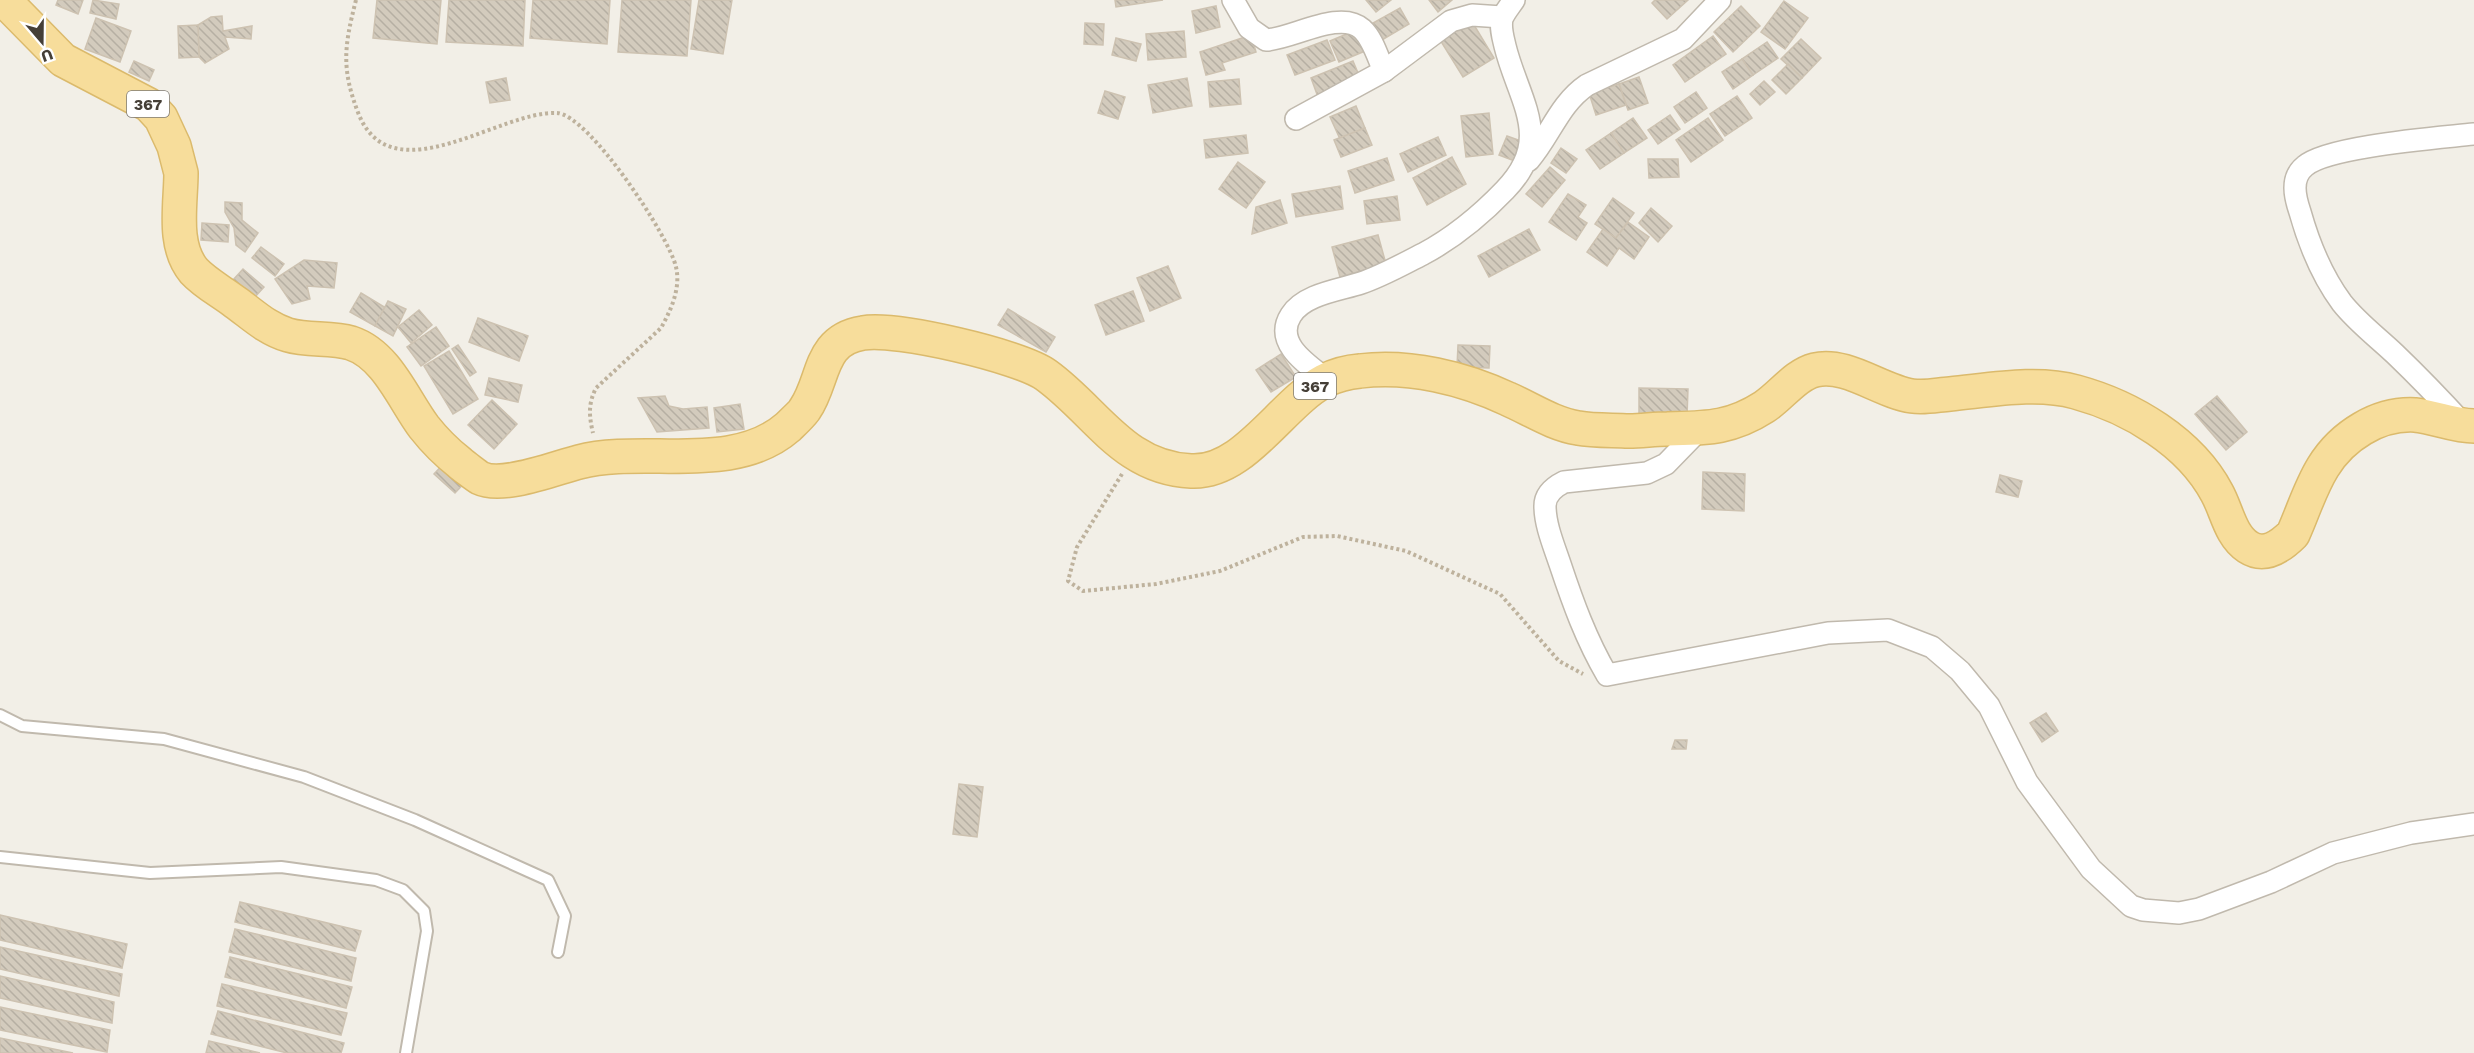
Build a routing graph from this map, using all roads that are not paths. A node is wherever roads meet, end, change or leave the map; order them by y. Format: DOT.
graph roads {
  1 [pos="4,0"];
  2 [pos="1233,0"];
  3 [pos="1720,0"];
  4 [pos="1508,9"];
  5 [pos="1384,71"];
  6 [pos="1296,119"];
  7 [pos="2474,134"];
  8 [pos="1525,165"];
  9 [pos="1326,379"];
  10 [pos="2470,426"];
  11 [pos="1700,429"];
  12 [pos="0,714"];
  13 [pos="2474,824"];
  14 [pos="0,857"];
  15 [pos="558,952"];
  16 [pos="406,1053"];
  1 -- 9 [label="main road, 367"];
  2 -- 5 [label="street"];
  3 -- 8 [label="street"];
  4 -- 5 [label="street"];
  4 -- 8 [label="street"];
  5 -- 6 [label="street"];
  7 -- 10 [label="street"];
  8 -- 9 [label="street"];
  9 -- 11 [label="main road, 367"];
  10 -- 11 [label="main road, 367"];
  11 -- 13 [label="street"];
  12 -- 15 [label="lane"];
  14 -- 16 [label="lane"];
}
